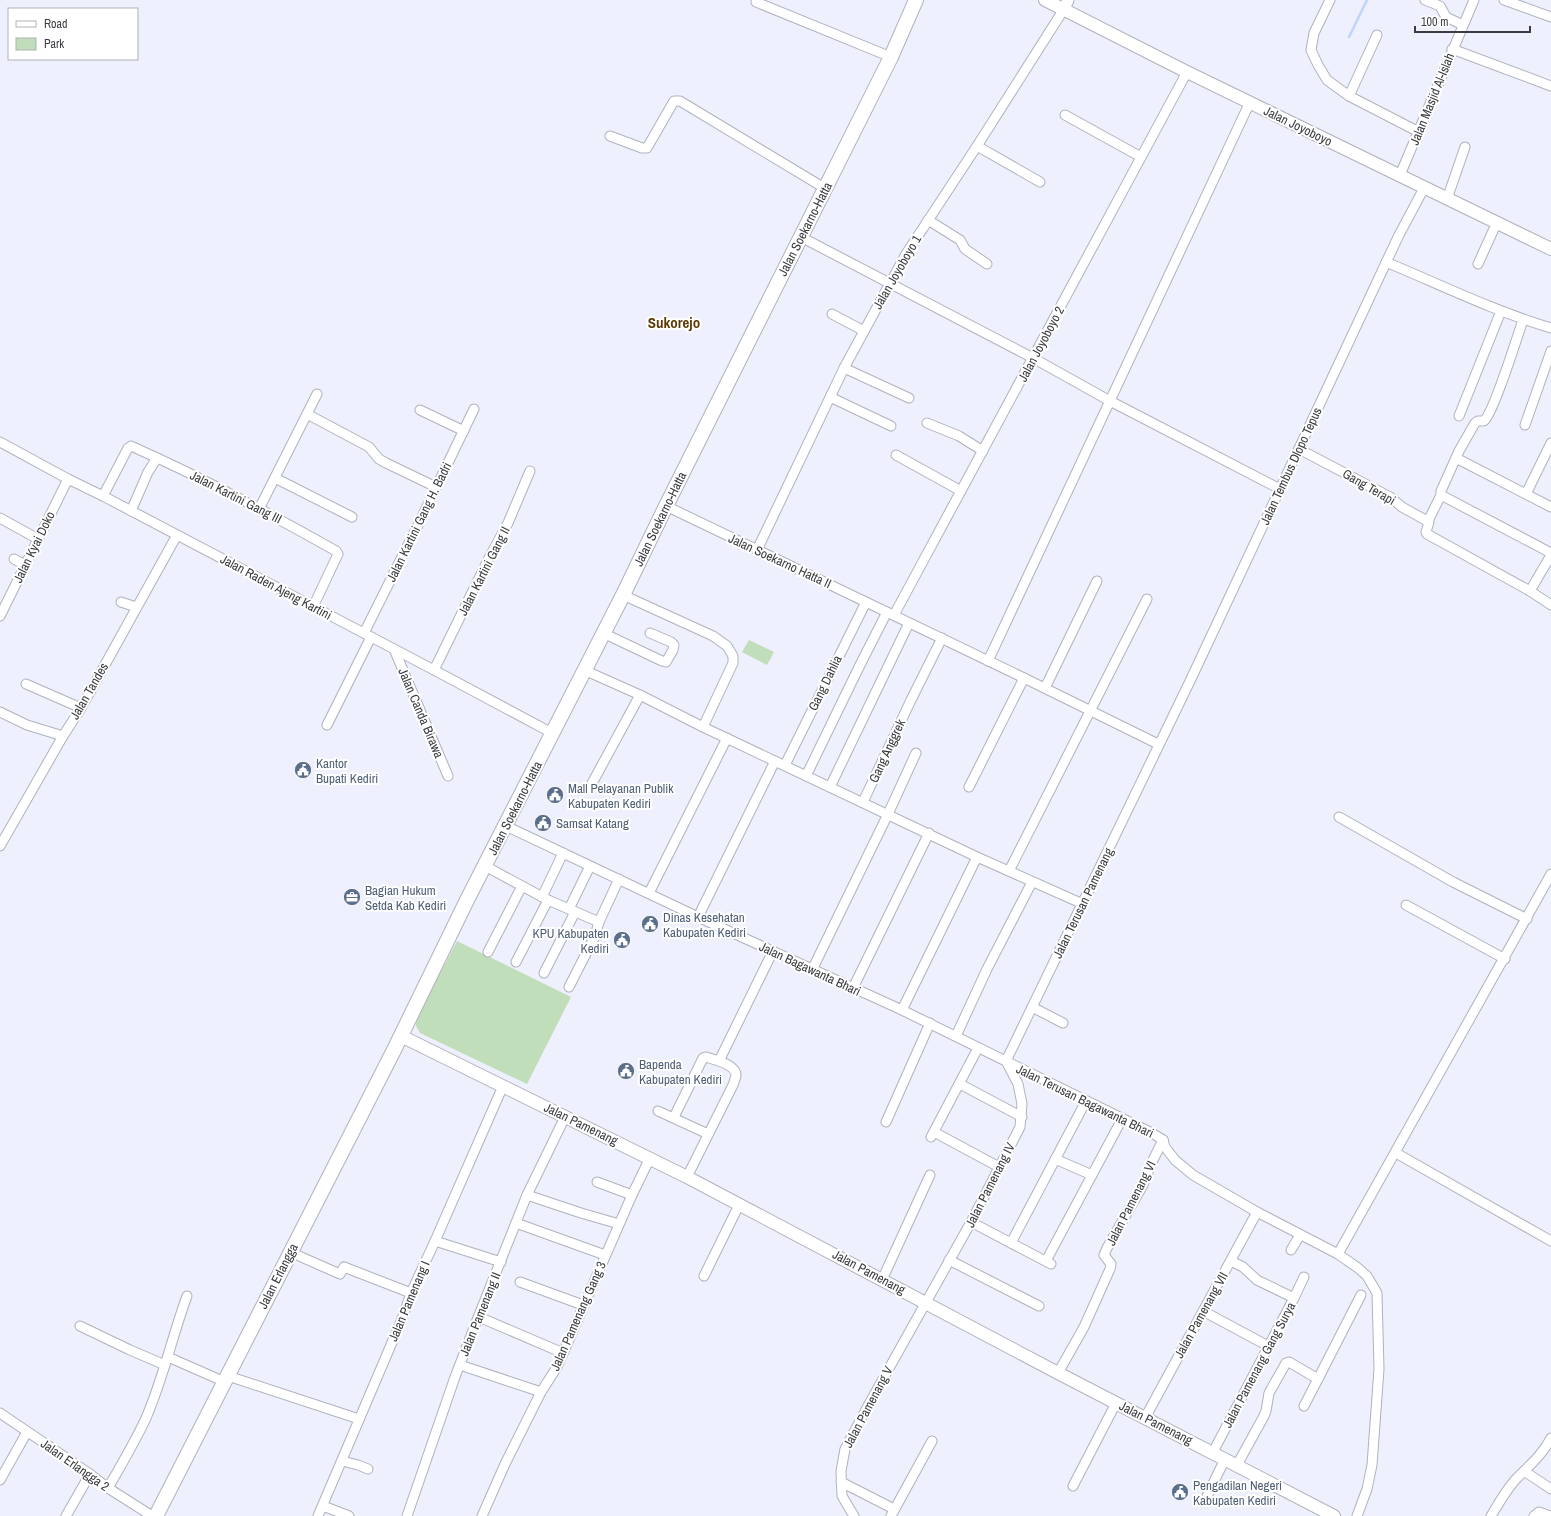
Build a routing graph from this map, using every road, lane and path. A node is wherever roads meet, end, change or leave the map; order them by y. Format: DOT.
graph roads {
  1 [pos="916,0"];
  2 [pos="1045,0"];
  3 [pos="1330,0"];
  4 [pos="1425,0"];
  5 [pos="1474,0"];
  6 [pos="1504,0"];
  7 [pos="756,2"];
  8 [pos="1066,5"];
  9 [pos="1551,17"];
  10 [pos="1463,24"];
  11 [pos="1377,35"];
  12 [pos="1452,49"];
  13 [pos="891,57"];
  14 [pos="1187,72"];
  15 [pos="1551,86"];
  16 [pos="1349,96"];
  17 [pos="1250,102"];
  18 [pos="1065,115"];
  19 [pos="1419,132"];
  20 [pos="610,136"];
  21 [pos="977,146"];
  22 [pos="1465,147"];
  23 [pos="1141,157"];
  24 [pos="1400,175"];
  25 [pos="1040,182"];
  26 [pos="1424,188"];
  27 [pos="826,189"];
  28 [pos="1447,199"];
  29 [pos="928,220"];
  30 [pos="1497,222"];
  31 [pos="801,237"];
  32 [pos="1551,249"];
  33 [pos="1386,262"];
  34 [pos="987,264"];
  35 [pos="1478,264"];
  36 [pos="890,283"];
  37 [pos="1501,311"];
  38 [pos="832,314"];
  39 [pos="1523,320"];
  40 [pos="1551,328"];
  41 [pos="864,331"];
  42 [pos="1551,351"];
  43 [pos="1033,358"];
  44 [pos="844,368"];
  45 [pos="317,394"];
  46 [pos="830,397"];
  47 [pos="909,398"];
  48 [pos="1110,401"];
  49 [pos="420,410"];
  50 [pos="474,410"];
  51 [pos="307,414"];
  52 [pos="1459,416"];
  53 [pos="927,423"];
  54 [pos="1525,424"];
  55 [pos="891,426"];
  56 [pos="464,431"];
  57 [pos="0,442"];
  58 [pos="1551,443"];
  59 [pos="1299,450"];
  60 [pos="983,451"];
  61 [pos="896,455"];
  62 [pos="158,458"];
  63 [pos="1456,458"];
  64 [pos="530,471"];
  65 [pos="275,478"];
  66 [pos="68,479"];
  67 [pos="436,487"];
  68 [pos="1280,489"];
  69 [pos="961,491"];
  70 [pos="1526,494"];
  71 [pos="1441,495"];
  72 [pos="103,496"];
  73 [pos="666,506"];
  74 [pos="1551,507"];
  75 [pos="259,509"];
  76 [pos="131,511"];
  77 [pos="352,517"];
  78 [pos="0,518"];
  79 [pos="1428,521"];
  80 [pos="177,535"];
  81 [pos="38,539"];
  82 [pos="757,550"];
  83 [pos="1551,554"];
  84 [pos="14,559"];
  85 [pos="25,565"];
  86 [pos="1096,581"];
  87 [pos="1530,591"];
  88 [pos="623,595"];
  89 [pos="1146,599"];
  90 [pos="121,602"];
  91 [pos="866,602"];
  92 [pos="1551,605"];
  93 [pos="136,607"];
  94 [pos="313,607"];
  95 [pos="891,614"];
  96 [pos="0,616"];
  97 [pos="909,623"];
  98 [pos="603,633"];
  99 [pos="650,634"];
  100 [pos="368,635"];
  101 [pos="942,638"];
  102 [pos="394,649"];
  103 [pos="988,661"];
  104 [pos="434,670"];
  105 [pos="584,670"];
  106 [pos="1024,678"];
  107 [pos="26,684"];
  108 [pos="1045,688"];
  109 [pos="640,695"];
  110 [pos="81,708"];
  111 [pos="1090,710"];
  112 [pos="0,712"];
  113 [pos="327,725"];
  114 [pos="703,727"];
  115 [pos="552,733"];
  116 [pos="63,736"];
  117 [pos="727,738"];
  118 [pos="1158,744"];
  119 [pos="916,753"];
  120 [pos="774,761"];
  121 [pos="785,765"];
  122 [pos="448,776"];
  123 [pos="806,776"];
  124 [pos="590,787"];
  125 [pos="830,787"];
  126 [pos="969,787"];
  127 [pos="863,802"];
  128 [pos="888,814"];
  129 [pos="1339,817"];
  130 [pos="506,826"];
  131 [pos="929,833"];
  132 [pos="0,846"];
  133 [pos="563,853"];
  134 [pos="977,857"];
  135 [pos="485,866"];
  136 [pos="590,866"];
  137 [pos="1009,871"];
  138 [pos="1551,874"];
  139 [pos="619,879"];
  140 [pos="1032,882"];
  141 [pos="522,886"];
  142 [pos="649,893"];
  143 [pos="545,898"];
  144 [pos="1082,904"];
  145 [pos="1406,905"];
  146 [pos="572,911"];
  147 [pos="698,917"];
  148 [pos="1527,919"];
  149 [pos="599,922"];
  150 [pos="773,951"];
  151 [pos="488,952"];
  152 [pos="1505,959"];
  153 [pos="516,962"];
  154 [pos="812,970"];
  155 [pos="544,973"];
  156 [pos="569,987"];
  157 [pos="853,988"];
  158 [pos="1032,1007"];
  159 [pos="902,1010"];
  160 [pos="1063,1023"];
  161 [pos="930,1024"];
  162 [pos="401,1036"];
  163 [pos="956,1036"];
  164 [pos="978,1048"];
  165 [pos="719,1061"];
  166 [pos="1006,1061"];
  167 [pos="960,1084"];
  168 [pos="503,1086"];
  169 [pos="1086,1101"];
  170 [pos="658,1110"];
  171 [pos="565,1117"];
  172 [pos="674,1117"];
  173 [pos="1022,1117"];
  174 [pos="1122,1119"];
  175 [pos="886,1122"];
  176 [pos="708,1134"];
  177 [pos="1163,1140"];
  178 [pos="1396,1153"];
  179 [pos="650,1158"];
  180 [pos="1055,1159"];
  181 [pos="999,1167"];
  182 [pos="930,1175"];
  183 [pos="1092,1175"];
  184 [pos="687,1177"];
  185 [pos="597,1182"];
  186 [pos="527,1195"];
  187 [pos="632,1195"];
  188 [pos="739,1205"];
  189 [pos="1257,1212"];
  190 [pos="971,1222"];
  191 [pos="516,1223"];
  192 [pos="619,1224"];
  193 [pos="1300,1235"];
  194 [pos="1551,1241"];
  195 [pos="435,1242"];
  196 [pos="1011,1243"];
  197 [pos="1291,1250"];
  198 [pos="290,1252"];
  199 [pos="1338,1254"];
  200 [pos="605,1255"];
  201 [pos="950,1260"];
  202 [pos="1231,1261"];
  203 [pos="501,1262"];
  204 [pos="704,1276"];
  205 [pos="1304,1276"];
  206 [pos="882,1280"];
  207 [pos="520,1282"];
  208 [pos="411,1293"];
  209 [pos="187,1296"];
  210 [pos="1361,1296"];
  211 [pos="1294,1298"];
  212 [pos="926,1303"];
  213 [pos="583,1305"];
  214 [pos="1039,1306"];
  215 [pos="1203,1311"];
  216 [pos="478,1317"];
  217 [pos="80,1326"];
  218 [pos="1268,1346"];
  219 [pos="563,1353"];
  220 [pos="167,1361"];
  221 [pos="460,1365"];
  222 [pos="1058,1373"];
  223 [pos="226,1379"];
  224 [pos="1318,1379"];
  225 [pos="541,1392"];
  226 [pos="1116,1403"];
  227 [pos="1304,1406"];
  228 [pos="0,1413"];
  229 [pos="1145,1418"];
  230 [pos="359,1419"];
  231 [pos="27,1432"];
  232 [pos="1551,1438"];
  233 [pos="932,1441"];
  234 [pos="1213,1452"];
  235 [pos="1225,1459"];
  236 [pos="342,1460"];
  237 [pos="1237,1465"];
  238 [pos="368,1469"];
  239 [pos="1524,1471"];
  240 [pos="90,1474"];
  241 [pos="0,1480"];
  242 [pos="841,1482"];
  243 [pos="1074,1486"];
  244 [pos="108,1488"];
  245 [pos="1551,1490"];
  246 [pos="1207,1496"];
  247 [pos="323,1506"];
  248 [pos="893,1513"];
  249 [pos="66,1516"];
  250 [pos="152,1516"];
  251 [pos="156,1516"];
  252 [pos="318,1516"];
  253 [pos="349,1516"];
  254 [pos="407,1516"];
  255 [pos="482,1516"];
  256 [pos="854,1516"];
  257 [pos="1334,1516"];
  258 [pos="1357,1516"];
  259 [pos="1491,1516"];
  260 [pos="1534,1516"];
  261 [pos="1550,1516"];
  1 -- 13 [label="main road, Jalan Soekarno-Hatta"];
  2 -- 8 [label="main road, Jalan Joyoboyo"];
  3 -- 16 [label="street"];
  4 -- 10 [label="street"];
  5 -- 10 [label="street, Jalan Masjid Al-Islah"];
  6 -- 9 [label="street"];
  7 -- 13 [label="street"];
  8 -- 14 [label="main road, Jalan Joyoboyo"];
  8 -- 21 [label="street, Jalan Joyoboyo 1"];
  10 -- 12 [label="street, Jalan Masjid Al-Islah"];
  11 -- 16 [label="street"];
  12 -- 15 [label="street"];
  12 -- 19 [label="street, Jalan Masjid Al-Islah"];
  13 -- 27 [label="main road, Jalan Soekarno-Hatta"];
  14 -- 17 [label="main road, Jalan Joyoboyo"];
  14 -- 23 [label="street, Jalan Joyoboyo 2"];
  16 -- 19 [label="street"];
  17 -- 24 [label="main road, Jalan Joyoboyo"];
  17 -- 48 [label="street"];
  18 -- 23 [label="street"];
  19 -- 24 [label="street, Jalan Masjid Al-Islah"];
  20 -- 27 [label="street"];
  21 -- 25 [label="street"];
  21 -- 29 [label="street, Jalan Joyoboyo 1"];
  22 -- 28 [label="street"];
  23 -- 43 [label="street, Jalan Joyoboyo 2"];
  24 -- 26 [label="main road, Jalan Joyoboyo"];
  26 -- 28 [label="main road, Jalan Joyoboyo"];
  26 -- 33 [label="street, Jalan Tembus Dlopo Tepus"];
  27 -- 31 [label="main road, Jalan Soekarno-Hatta"];
  28 -- 30 [label="main road, Jalan Joyoboyo"];
  29 -- 34 [label="street"];
  29 -- 36 [label="street, Jalan Joyoboyo 1"];
  30 -- 32 [label="main road, Jalan Joyoboyo"];
  30 -- 35 [label="street"];
  31 -- 36 [label="street"];
  31 -- 73 [label="main road, Jalan Soekarno-Hatta"];
  33 -- 37 [label="street"];
  33 -- 59 [label="street, Jalan Tembus Dlopo Tepus"];
  36 -- 41 [label="street, Jalan Joyoboyo 1"];
  36 -- 43 [label="street"];
  37 -- 39 [label="street"];
  37 -- 52 [label="street"];
  38 -- 41 [label="street"];
  39 -- 40 [label="street"];
  39 -- 63 [label="street"];
  41 -- 44 [label="street, Jalan Joyoboyo 1"];
  42 -- 54 [label="street"];
  43 -- 48 [label="street"];
  43 -- 60 [label="street, Jalan Joyoboyo 2"];
  44 -- 46 [label="street, Jalan Joyoboyo 1"];
  44 -- 47 [label="street"];
  45 -- 51 [label="street"];
  46 -- 55 [label="street"];
  46 -- 82 [label="street, Jalan Joyoboyo 1"];
  48 -- 68 [label="street"];
  48 -- 103 [label="street"];
  49 -- 56 [label="street"];
  50 -- 56 [label="street, Jalan Kartini Gang H. Badri"];
  51 -- 65 [label="street"];
  51 -- 67 [label="street"];
  53 -- 60 [label="street"];
  56 -- 67 [label="street, Jalan Kartini Gang H. Badri"];
  57 -- 66 [label="street, Jalan Raden Ajeng Kartini"];
  58 -- 70 [label="street"];
  59 -- 68 [label="street, Jalan Tembus Dlopo Tepus"];
  59 -- 79 [label="street, Gang Terapi"];
  60 -- 69 [label="street, Jalan Joyoboyo 2"];
  61 -- 69 [label="street"];
  62 -- 72 [label="street, Jalan Kartini Gang III"];
  62 -- 75 [label="street, Jalan Kartini Gang III"];
  62 -- 76 [label="street"];
  63 -- 70 [label="street"];
  63 -- 71 [label="street"];
  64 -- 104 [label="street, Jalan Kartini Gang II"];
  65 -- 75 [label="street"];
  65 -- 77 [label="street"];
  66 -- 72 [label="street, Jalan Raden Ajeng Kartini"];
  66 -- 81 [label="street, Jalan Kyai Doko"];
  67 -- 100 [label="street, Jalan Kartini Gang H. Badri"];
  68 -- 118 [label="street, Jalan Tembus Dlopo Tepus"];
  69 -- 95 [label="street, Jalan Joyoboyo 2"];
  70 -- 74 [label="street"];
  71 -- 79 [label="street"];
  71 -- 83 [label="street"];
  72 -- 76 [label="street, Jalan Raden Ajeng Kartini"];
  73 -- 82 [label="street, Jalan Soekarno Hatta II"];
  73 -- 88 [label="main road, Jalan Soekarno-Hatta"];
  75 -- 94 [label="street, Jalan Kartini Gang III"];
  76 -- 80 [label="street, Jalan Raden Ajeng Kartini"];
  78 -- 81 [label="street"];
  79 -- 87 [label="street"];
  80 -- 93 [label="street, Jalan Tandes"];
  80 -- 94 [label="street, Jalan Raden Ajeng Kartini"];
  81 -- 85 [label="street, Jalan Kyai Doko"];
  82 -- 91 [label="street, Jalan Soekarno Hatta II"];
  83 -- 87 [label="street"];
  84 -- 85 [label="street"];
  85 -- 96 [label="street, Jalan Kyai Doko"];
  86 -- 108 [label="street"];
  87 -- 92 [label="street"];
  88 -- 98 [label="main road, Jalan Soekarno-Hatta"];
  88 -- 114 [label="street"];
  89 -- 111 [label="street"];
  90 -- 93 [label="street"];
  91 -- 95 [label="street, Jalan Soekarno Hatta II"];
  91 -- 121 [label="street, Gang Dahlia"];
  93 -- 110 [label="street, Jalan Tandes"];
  94 -- 100 [label="street, Jalan Raden Ajeng Kartini"];
  95 -- 97 [label="street, Jalan Soekarno Hatta II"];
  95 -- 123 [label="street, Jalan Joyoboyo 2"];
  97 -- 101 [label="street, Jalan Soekarno Hatta II"];
  97 -- 125 [label="street"];
  98 -- 99 [label="street"];
  98 -- 105 [label="main road, Jalan Soekarno-Hatta"];
  100 -- 102 [label="street, Jalan Raden Ajeng Kartini"];
  100 -- 113 [label="street, Jalan Kartini Gang H. Badri"];
  101 -- 103 [label="street, Jalan Soekarno Hatta II"];
  101 -- 127 [label="street, Gang Anggrek"];
  102 -- 104 [label="street, Jalan Raden Ajeng Kartini"];
  102 -- 122 [label="street, Jalan Canda Birawa"];
  103 -- 106 [label="street, Jalan Soekarno Hatta II"];
  104 -- 115 [label="street, Jalan Raden Ajeng Kartini"];
  105 -- 109 [label="street"];
  105 -- 115 [label="main road, Jalan Soekarno-Hatta"];
  106 -- 108 [label="street, Jalan Soekarno Hatta II"];
  106 -- 126 [label="street"];
  107 -- 110 [label="street"];
  108 -- 111 [label="street, Jalan Soekarno Hatta II"];
  109 -- 114 [label="street"];
  109 -- 124 [label="street"];
  110 -- 116 [label="street, Jalan Tandes"];
  111 -- 118 [label="street, Jalan Soekarno Hatta II"];
  111 -- 137 [label="street"];
  112 -- 116 [label="street"];
  114 -- 117 [label="street"];
  115 -- 130 [label="main road, Jalan Soekarno-Hatta"];
  116 -- 132 [label="street, Jalan Tandes"];
  117 -- 120 [label="street"];
  117 -- 142 [label="street"];
  118 -- 144 [label="street, Jalan Terusan Pamenang"];
  119 -- 128 [label="street"];
  120 -- 121 [label="street"];
  120 -- 147 [label="street"];
  121 -- 123 [label="street"];
  123 -- 125 [label="street"];
  125 -- 127 [label="street"];
  127 -- 128 [label="street"];
  128 -- 131 [label="street"];
  128 -- 154 [label="street"];
  129 -- 148 [label="street"];
  130 -- 133 [label="street, Jalan Bagawanta Bhari"];
  130 -- 135 [label="main road, Jalan Soekarno-Hatta"];
  131 -- 134 [label="street"];
  131 -- 157 [label="street"];
  133 -- 136 [label="street, Jalan Bagawanta Bhari"];
  133 -- 143 [label="street"];
  134 -- 137 [label="street"];
  134 -- 159 [label="street"];
  135 -- 141 [label="street"];
  135 -- 162 [label="main road, Jalan Soekarno-Hatta"];
  136 -- 139 [label="street, Jalan Bagawanta Bhari"];
  136 -- 146 [label="street"];
  137 -- 140 [label="street"];
  138 -- 148 [label="street"];
  139 -- 142 [label="street, Jalan Bagawanta Bhari"];
  139 -- 149 [label="street"];
  140 -- 144 [label="street"];
  140 -- 163 [label="street"];
  141 -- 143 [label="street"];
  141 -- 151 [label="street"];
  142 -- 147 [label="street, Jalan Bagawanta Bhari"];
  143 -- 146 [label="street"];
  143 -- 153 [label="street"];
  144 -- 158 [label="street, Jalan Terusan Pamenang"];
  145 -- 152 [label="street"];
  146 -- 149 [label="street"];
  146 -- 155 [label="street"];
  147 -- 150 [label="street, Jalan Bagawanta Bhari"];
  148 -- 152 [label="street"];
  149 -- 156 [label="street"];
  150 -- 154 [label="street, Jalan Bagawanta Bhari"];
  150 -- 165 [label="street"];
  152 -- 178 [label="street"];
  154 -- 157 [label="street, Jalan Bagawanta Bhari"];
  157 -- 159 [label="street, Jalan Bagawanta Bhari"];
  158 -- 160 [label="street"];
  158 -- 166 [label="street, Jalan Terusan Pamenang"];
  159 -- 161 [label="street, Jalan Bagawanta Bhari"];
  161 -- 163 [label="street, Jalan Bagawanta Bhari"];
  161 -- 175 [label="street"];
  162 -- 168 [label="main road, Jalan Pamenang"];
  162 -- 198 [label="main road, Jalan Erlangga"];
  163 -- 164 [label="street, Jalan Bagawanta Bhari"];
  164 -- 166 [label="street, Jalan Bagawanta Bhari"];
  164 -- 167 [label="street"];
  165 -- 172 [label="street"];
  165 -- 176 [label="street"];
  166 -- 169 [label="street, Jalan Terusan Bagawanta Bhari"];
  166 -- 173 [label="street, Jalan Pamenang IV"];
  167 -- 173 [label="street"];
  167 -- 181 [label="street"];
  168 -- 171 [label="main road, Jalan Pamenang"];
  168 -- 195 [label="street, Jalan Pamenang I"];
  169 -- 174 [label="street, Jalan Terusan Bagawanta Bhari"];
  169 -- 180 [label="street"];
  170 -- 172 [label="street"];
  171 -- 179 [label="main road, Jalan Pamenang"];
  171 -- 186 [label="street, Jalan Pamenang II"];
  172 -- 176 [label="street"];
  173 -- 181 [label="street, Jalan Pamenang IV"];
  174 -- 177 [label="street, Jalan Terusan Bagawanta Bhari"];
  174 -- 183 [label="street"];
  176 -- 184 [label="street"];
  177 -- 189 [label="street"];
  177 -- 222 [label="street, Jalan Pamenang VI"];
  178 -- 194 [label="street"];
  178 -- 199 [label="street"];
  179 -- 184 [label="main road, Jalan Pamenang"];
  179 -- 187 [label="street, Jalan Pamenang Gang 3"];
  180 -- 183 [label="street"];
  180 -- 196 [label="street"];
  181 -- 190 [label="street, Jalan Pamenang IV"];
  182 -- 206 [label="street"];
  183 -- 196 [label="street"];
  184 -- 188 [label="main road, Jalan Pamenang"];
  185 -- 187 [label="street"];
  186 -- 191 [label="street, Jalan Pamenang II"];
  186 -- 192 [label="street"];
  187 -- 192 [label="street, Jalan Pamenang Gang 3"];
  188 -- 204 [label="street"];
  188 -- 206 [label="main road, Jalan Pamenang"];
  189 -- 193 [label="street"];
  189 -- 202 [label="street, Jalan Pamenang VII"];
  190 -- 196 [label="street"];
  190 -- 201 [label="street, Jalan Pamenang IV"];
  191 -- 200 [label="street"];
  191 -- 203 [label="street, Jalan Pamenang II"];
  192 -- 200 [label="street, Jalan Pamenang Gang 3"];
  193 -- 197 [label="street"];
  193 -- 199 [label="street"];
  195 -- 203 [label="street"];
  195 -- 208 [label="street, Jalan Pamenang I"];
  198 -- 208 [label="street"];
  198 -- 223 [label="main road, Jalan Erlangga"];
  199 -- 258 [label="street"];
  200 -- 213 [label="street, Jalan Pamenang Gang 3"];
  201 -- 212 [label="street, Jalan Pamenang IV"];
  201 -- 214 [label="street"];
  202 -- 211 [label="street"];
  202 -- 215 [label="street, Jalan Pamenang VII"];
  203 -- 216 [label="street, Jalan Pamenang II"];
  205 -- 211 [label="street, Jalan Pamenang Gang Surya"];
  206 -- 212 [label="main road, Jalan Pamenang"];
  207 -- 213 [label="street"];
  208 -- 230 [label="street, Jalan Pamenang I"];
  209 -- 220 [label="street"];
  210 -- 224 [label="street"];
  211 -- 218 [label="street, Jalan Pamenang Gang Surya"];
  212 -- 222 [label="main road, Jalan Pamenang"];
  212 -- 242 [label="street, Jalan Pamenang V"];
  213 -- 219 [label="street, Jalan Pamenang Gang 3"];
  215 -- 218 [label="street"];
  215 -- 229 [label="street, Jalan Pamenang VII"];
  216 -- 219 [label="street"];
  216 -- 221 [label="street, Jalan Pamenang II"];
  217 -- 220 [label="street"];
  218 -- 234 [label="street, Jalan Pamenang Gang Surya"];
  219 -- 225 [label="street, Jalan Pamenang Gang 3"];
  220 -- 223 [label="street"];
  220 -- 244 [label="street"];
  221 -- 225 [label="street"];
  221 -- 254 [label="street, Jalan Pamenang II"];
  222 -- 226 [label="main road, Jalan Pamenang"];
  223 -- 230 [label="street"];
  223 -- 251 [label="main road, Jalan Erlangga"];
  224 -- 227 [label="street"];
  224 -- 237 [label="street"];
  225 -- 255 [label="street, Jalan Pamenang Gang 3"];
  226 -- 229 [label="main road, Jalan Pamenang"];
  226 -- 243 [label="street"];
  228 -- 231 [label="street, Jalan Erlangga 2"];
  229 -- 234 [label="main road, Jalan Pamenang"];
  230 -- 236 [label="street, Jalan Pamenang I"];
  231 -- 240 [label="street, Jalan Erlangga 2"];
  231 -- 241 [label="street"];
  232 -- 239 [label="street"];
  233 -- 248 [label="street"];
  234 -- 235 [label="main road, Jalan Pamenang"];
  235 -- 237 [label="main road, Jalan Pamenang"];
  235 -- 246 [label="street"];
  236 -- 238 [label="street"];
  236 -- 247 [label="street, Jalan Pamenang I"];
  237 -- 257 [label="main road, Jalan Pamenang"];
  239 -- 245 [label="street"];
  239 -- 259 [label="street"];
  240 -- 244 [label="street, Jalan Erlangga 2"];
  240 -- 249 [label="street"];
  242 -- 248 [label="street"];
  242 -- 256 [label="street, Jalan Pamenang V"];
  244 -- 250 [label="street, Jalan Erlangga 2"];
  247 -- 252 [label="street, Jalan Pamenang I"];
  247 -- 253 [label="street"];
  260 -- 261 [label="street"];
}
